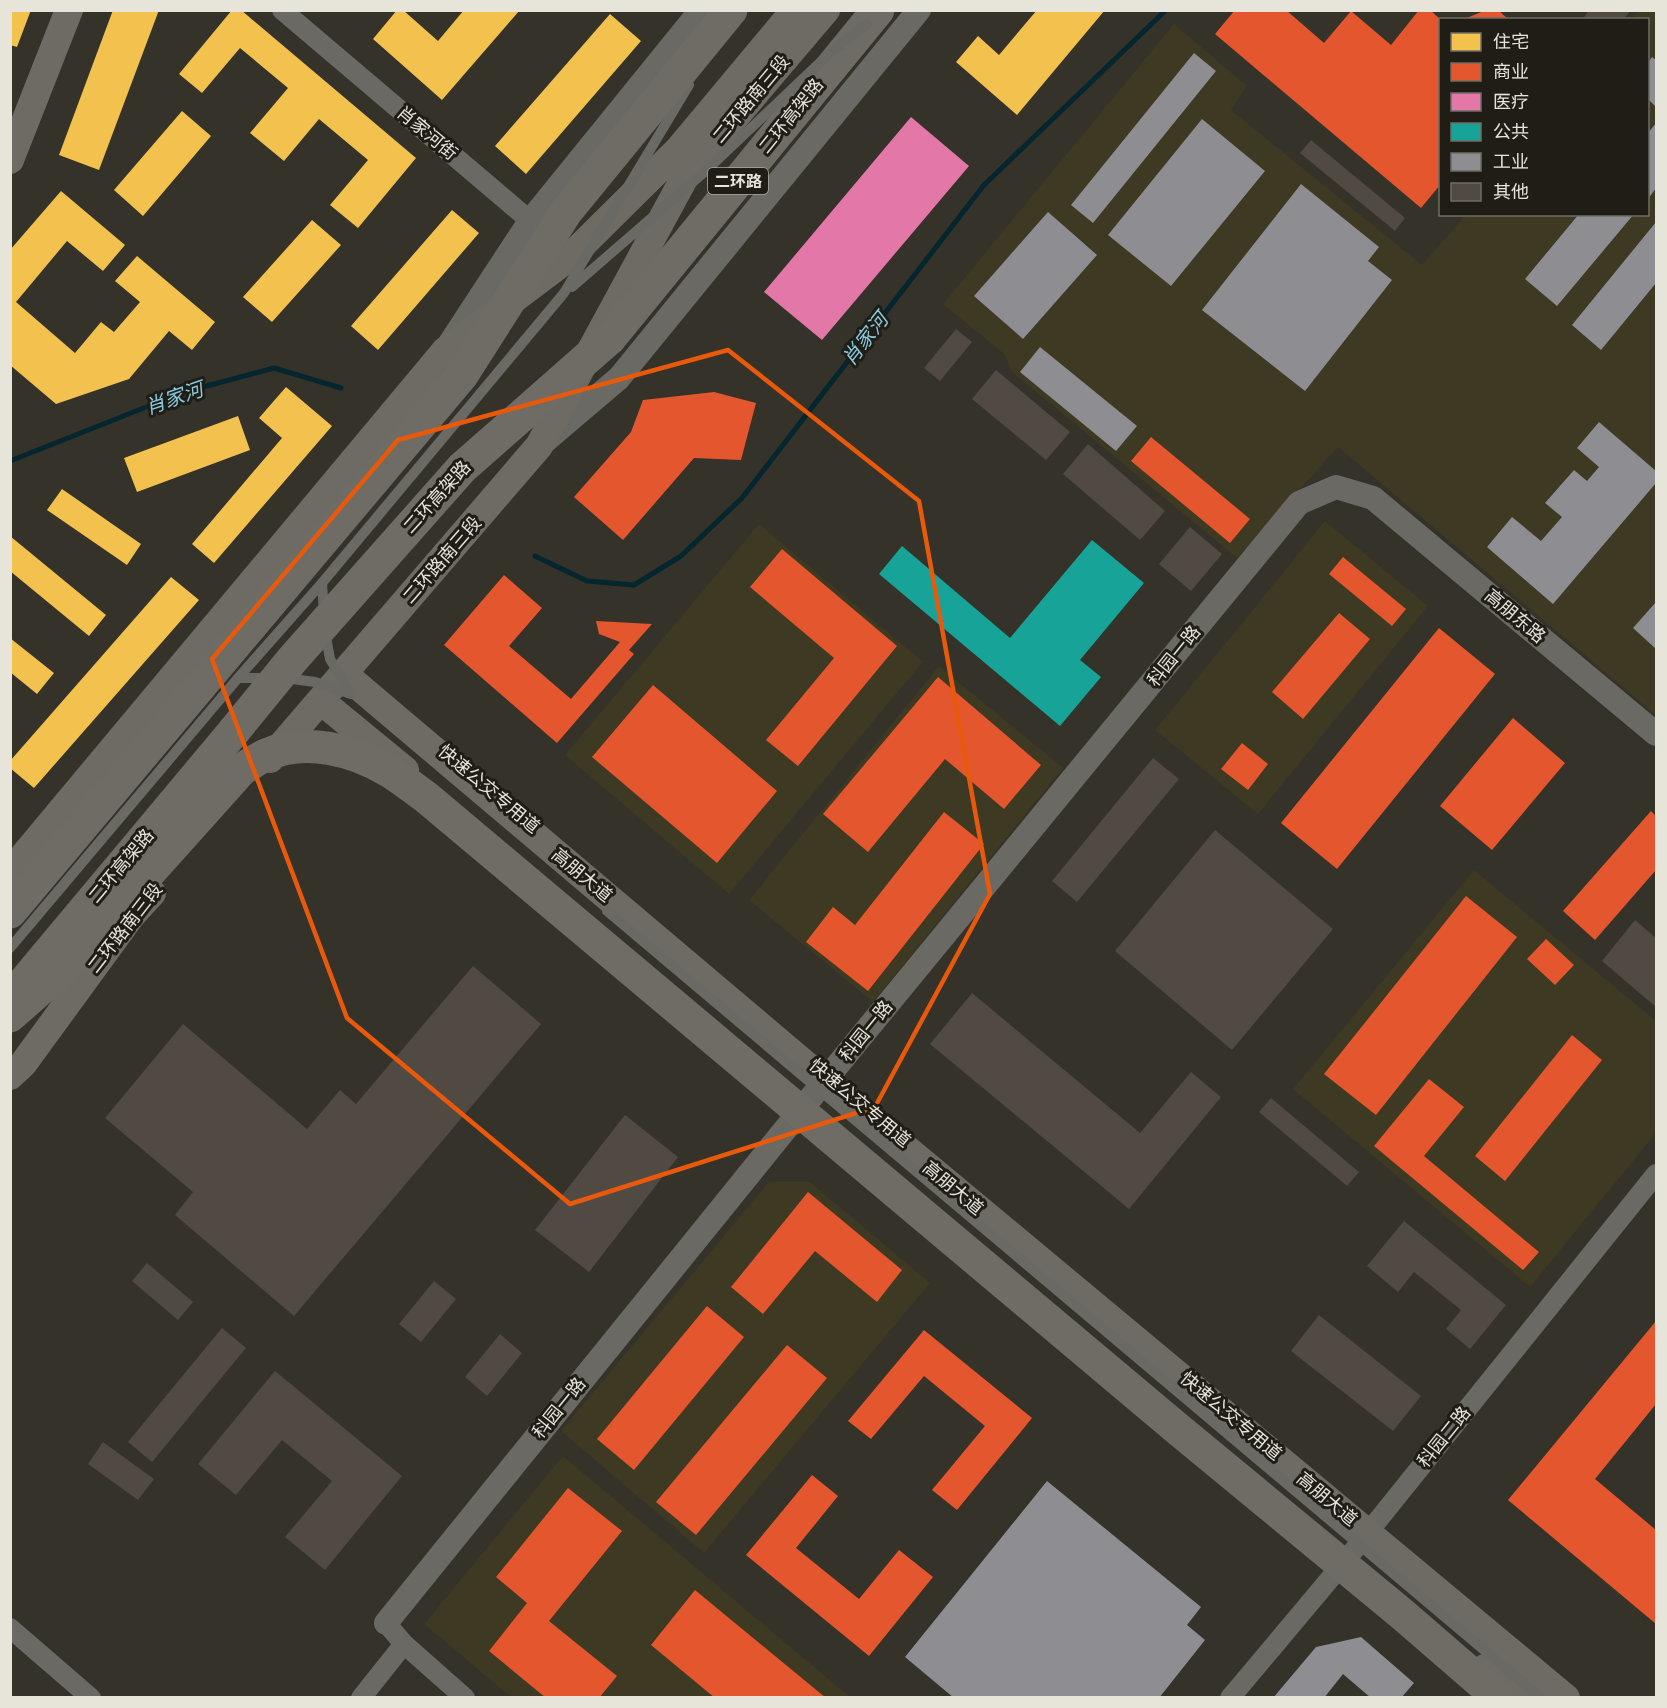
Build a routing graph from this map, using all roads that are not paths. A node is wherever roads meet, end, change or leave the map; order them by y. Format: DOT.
graph roads {
  1 [pos="69,10"];
  2 [pos="282,10"];
  3 [pos="701,10"];
  4 [pos="732,10"];
  5 [pos="795,10"];
  6 [pos="826,10"];
  7 [pos="900,10"];
  8 [pos="919,10"];
  9 [pos="873,17"];
  10 [pos="10,160"];
  11 [pos="530,221"];
  12 [pos="571,256"];
  13 [pos="564,293"];
  14 [pos="445,351"];
  15 [pos="539,446"];
  16 [pos="1373,498"];
  17 [pos="322,583"];
  18 [pos="238,678"];
  19 [pos="348,684"];
  20 [pos="321,701"];
  21 [pos="1656,734"];
  22 [pos="10,872"];
  23 [pos="10,912"];
  24 [pos="10,948"];
  25 [pos="10,999"];
  26 [pos="10,1016"];
  27 [pos="10,1076"];
  28 [pos="817,1091"];
  29 [pos="1656,1174"];
  30 [pos="1358,1544"];
  31 [pos="386,1623"];
  32 [pos="10,1628"];
  33 [pos="404,1644"];
  34 [pos="91,1698"];
  35 [pos="361,1698"];
  36 [pos="465,1698"];
  37 [pos="1230,1698"];
  38 [pos="1498,1698"];
  39 [pos="1520,1698"];
  40 [pos="1541,1698"];
  41 [pos="1566,1698"];
  1 -- 10 [label="main road"];
  2 -- 11 [label="street, 肖家河街"];
  3 -- 11 [label="street"];
  4 -- 13 [label="lane, bridge"];
  4 -- 23 [label="highway, bridge"];
  5 -- 12 [label="main road, 二环路南三段"];
  6 -- 15 [label="main road, 二环路南三段"];
  7 -- 9 [label="highway"];
  8 -- 15 [label="street"];
  9 -- 13 [label="lane, bridge"];
  9 -- 25 [label="highway, 二环高架路 / 二环路, bridge"];
  11 -- 12 [label="street, 肖家河街"];
  11 -- 14 [label="street"];
  12 -- 14 [label="main road, 二环路南三段"];
  13 -- 17 [label="lane, bridge"];
  14 -- 22 [label="main road, 二环路南三段"];
  15 -- 19 [label="main road, 二环路南三段"];
  16 -- 21 [label="street, 高朋东路"];
  16 -- 28 [label="street, 科园一路"];
  17 -- 18 [label="lane"];
  17 -- 19 [label="lane, bridge"];
  18 -- 19 [label="lane, bridge"];
  18 -- 24 [label="lane"];
  19 -- 20 [label="main road, 二环路南三段"];
  19 -- 28 [label="main road, 高朋大道"];
  19 -- 40 [label="lane, 快速公交专用道, bridge"];
  20 -- 27 [label="main road, 二环路南三段"];
  20 -- 28 [label="main road, 高朋大道"];
  26 -- 38 [label="highway, bridge"];
  28 -- 30 [label="main road, 高朋大道"];
  28 -- 31 [label="street, 科园一路"];
  29 -- 30 [label="street, 科园二路"];
  30 -- 37 [label="street, 科园二路"];
  30 -- 39 [label="main road, 高朋大道"];
  30 -- 41 [label="main road, 高朋大道"];
  31 -- 33 [label="street"];
  32 -- 34 [label="street"];
  33 -- 35 [label="street"];
  33 -- 36 [label="street"];
}
